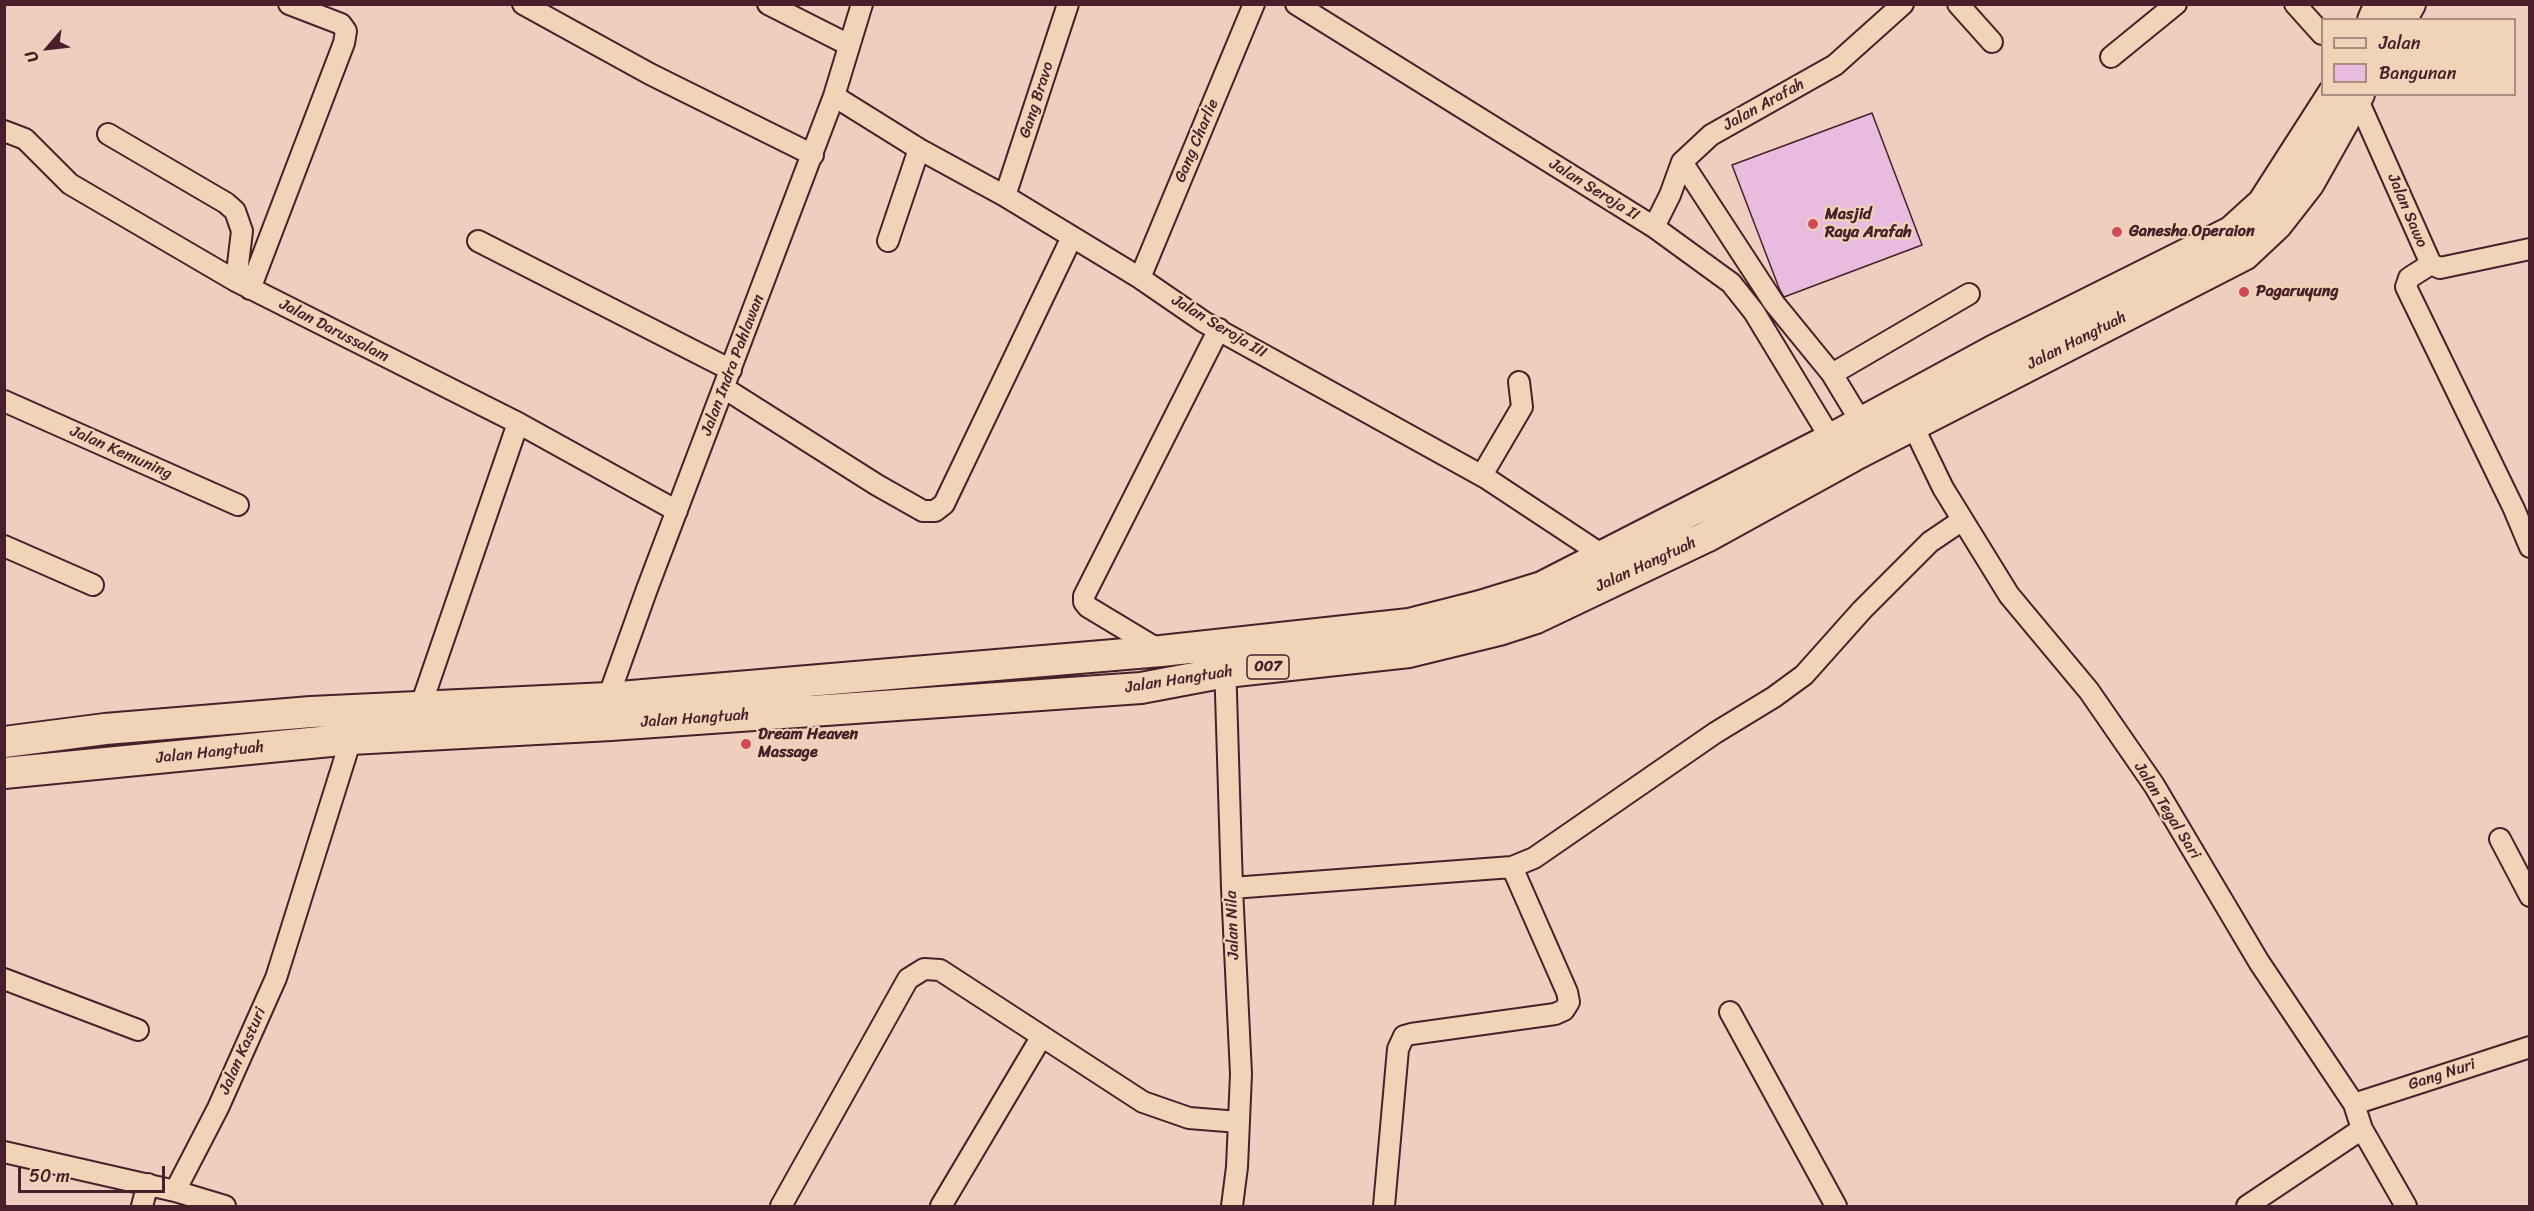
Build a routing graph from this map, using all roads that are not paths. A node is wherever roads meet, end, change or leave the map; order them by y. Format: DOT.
graph roads {
  1 [pos="289,4"];
  2 [pos="524,4"];
  3 [pos="768,4"];
  4 [pos="862,4"];
  5 [pos="1068,4"];
  6 [pos="1254,4"];
  7 [pos="1296,4"];
  8 [pos="1903,4"];
  9 [pos="1958,4"];
  10 [pos="2176,4"];
  11 [pos="2295,4"];
  12 [pos="2380,4"];
  13 [pos="2410,4"];
  14 [pos="2374,18"];
  15 [pos="2402,18"];
  16 [pos="2321,33"];
  17 [pos="1992,42"];
  18 [pos="849,45"];
  19 [pos="2111,57"];
  20 [pos="834,96"];
  21 [pos="2350,96"];
  22 [pos="4,131"];
  23 [pos="108,134"];
  24 [pos="919,149"];
  25 [pos="813,154"];
  26 [pos="1682,162"];
  27 [pos="1005,196"];
  28 [pos="1654,227"];
  29 [pos="1072,237"];
  30 [pos="888,241"];
  31 [pos="478,242"];
  32 [pos="2529,249"];
  33 [pos="2431,264"];
  34 [pos="1140,278"];
  35 [pos="243,285"];
  36 [pos="1969,294"];
  37 [pos="1219,329"];
  38 [pos="1832,374"];
  39 [pos="728,379"];
  40 [pos="1519,382"];
  41 [pos="4,401"];
  42 [pos="1861,422"];
  43 [pos="518,423"];
  44 [pos="1913,426"];
  45 [pos="1831,439"];
  46 [pos="1486,478"];
  47 [pos="238,505"];
  48 [pos="1694,509"];
  49 [pos="677,511"];
  50 [pos="1961,521"];
  51 [pos="1706,537"];
  52 [pos="4,546"];
  53 [pos="2529,547"];
  54 [pos="1604,556"];
  55 [pos="93,585"];
  56 [pos="1161,651"];
  57 [pos="1225,658"];
  58 [pos="420,708"];
  59 [pos="610,712"];
  60 [pos="351,739"];
  61 [pos="4,742"];
  62 [pos="4,773"];
  63 [pos="2500,839"];
  64 [pos="1512,867"];
  65 [pos="1232,888"];
  66 [pos="2529,896"];
  67 [pos="4,979"];
  68 [pos="1730,1012"];
  69 [pos="138,1030"];
  70 [pos="1042,1036"];
  71 [pos="2529,1047"];
  72 [pos="2354,1104"];
  73 [pos="1239,1122"];
  74 [pos="2362,1129"];
  75 [pos="4,1152"];
  76 [pos="148,1184"];
  77 [pos="175,1191"];
  78 [pos="142,1206"];
  79 [pos="225,1206"];
  80 [pos="781,1206"];
  81 [pos="941,1206"];
  82 [pos="1232,1206"];
  83 [pos="1384,1206"];
  84 [pos="1836,1206"];
  85 [pos="2247,1206"];
  86 [pos="2406,1206"];
  1 -- 35 [label="street"];
  2 -- 25 [label="street"];
  3 -- 18 [label="street"];
  4 -- 18 [label="street, Jalan Indra Pahlawan"];
  5 -- 27 [label="street, Gang Bravo"];
  6 -- 34 [label="street, Gang Charlie"];
  7 -- 28 [label="street, Jalan Seroja II"];
  8 -- 26 [label="street, Jalan Arafah"];
  9 -- 17 [label="street"];
  10 -- 19 [label="street"];
  11 -- 16 [label="street"];
  12 -- 14 [label="highway"];
  13 -- 15 [label="highway"];
  18 -- 20 [label="street, Jalan Indra Pahlawan"];
  20 -- 24 [label="street, Jalan Seroja III"];
  20 -- 25 [label="street, Jalan Indra Pahlawan"];
  21 -- 33 [label="street, Jalan Sawo"];
  21 -- 42 [label="highway, Jalan Hangtuah / 007"];
  21 -- 44 [label="highway, Jalan Hangtuah / 007"];
  22 -- 35 [label="street, Jalan Darussalam"];
  23 -- 35 [label="street"];
  24 -- 27 [label="street, Jalan Seroja III"];
  24 -- 30 [label="street"];
  25 -- 39 [label="street, Jalan Indra Pahlawan"];
  26 -- 28 [label="street, Jalan Arafah"];
  26 -- 38 [label="street"];
  27 -- 29 [label="street, Jalan Seroja III"];
  28 -- 45 [label="street, Jalan Seroja II"];
  29 -- 34 [label="street, Jalan Seroja III"];
  29 -- 39 [label="street"];
  31 -- 39 [label="street"];
  32 -- 33 [label="street, Jalan Sawo"];
  33 -- 53 [label="street"];
  34 -- 37 [label="street, Jalan Seroja III"];
  35 -- 43 [label="street, Jalan Darussalam"];
  36 -- 38 [label="street"];
  37 -- 46 [label="street, Jalan Seroja III"];
  37 -- 56 [label="street"];
  38 -- 42 [label="street"];
  39 -- 49 [label="street, Jalan Indra Pahlawan"];
  40 -- 46 [label="street"];
  41 -- 47 [label="street, Jalan Kemuning"];
  42 -- 45 [label="highway, Jalan Hangtuah / 007"];
  43 -- 49 [label="street, Jalan Darussalam"];
  43 -- 58 [label="street"];
  44 -- 50 [label="street, Jalan Tegal Sari"];
  44 -- 51 [label="highway, Jalan Hangtuah / 007"];
  45 -- 48 [label="highway, Jalan Hangtuah / 007"];
  46 -- 54 [label="street, Jalan Seroja III"];
  48 -- 51 [label="highway"];
  48 -- 54 [label="highway, Jalan Hangtuah / 007"];
  49 -- 59 [label="street, Jalan Indra Pahlawan"];
  50 -- 64 [label="street"];
  50 -- 72 [label="street, Jalan Tegal Sari"];
  51 -- 57 [label="highway, Jalan Hangtuah / 007"];
  52 -- 55 [label="street"];
  54 -- 57 [label="highway, Jalan Hangtuah / 007"];
  56 -- 57 [label="highway, Jalan Hangtuah / 007"];
  56 -- 59 [label="highway, Jalan Hangtuah / 007"];
  57 -- 59 [label="highway, Jalan Hangtuah / 007"];
  57 -- 65 [label="street, Jalan Nila"];
  58 -- 59 [label="highway, Jalan Hangtuah / 007"];
  58 -- 61 [label="highway, Jalan Hangtuah / 007"];
  59 -- 60 [label="highway, Jalan Hangtuah / 007"];
  60 -- 62 [label="highway, Jalan Hangtuah / 007"];
  60 -- 77 [label="street, Jalan Kasturi"];
  63 -- 66 [label="street"];
  64 -- 65 [label="street"];
  64 -- 83 [label="street"];
  65 -- 73 [label="street, Jalan Nila"];
  67 -- 69 [label="street"];
  68 -- 84 [label="street"];
  70 -- 73 [label="street"];
  70 -- 80 [label="street"];
  70 -- 81 [label="street"];
  71 -- 72 [label="street, Gang Nuri"];
  72 -- 74 [label="street, Jalan Tegal Sari"];
  73 -- 82 [label="street, Jalan Nila"];
  74 -- 85 [label="street"];
  74 -- 86 [label="street, Jalan Tegal Sari"];
  75 -- 76 [label="street"];
  76 -- 77 [label="street"];
  76 -- 78 [label="street"];
  77 -- 79 [label="street"];
}
